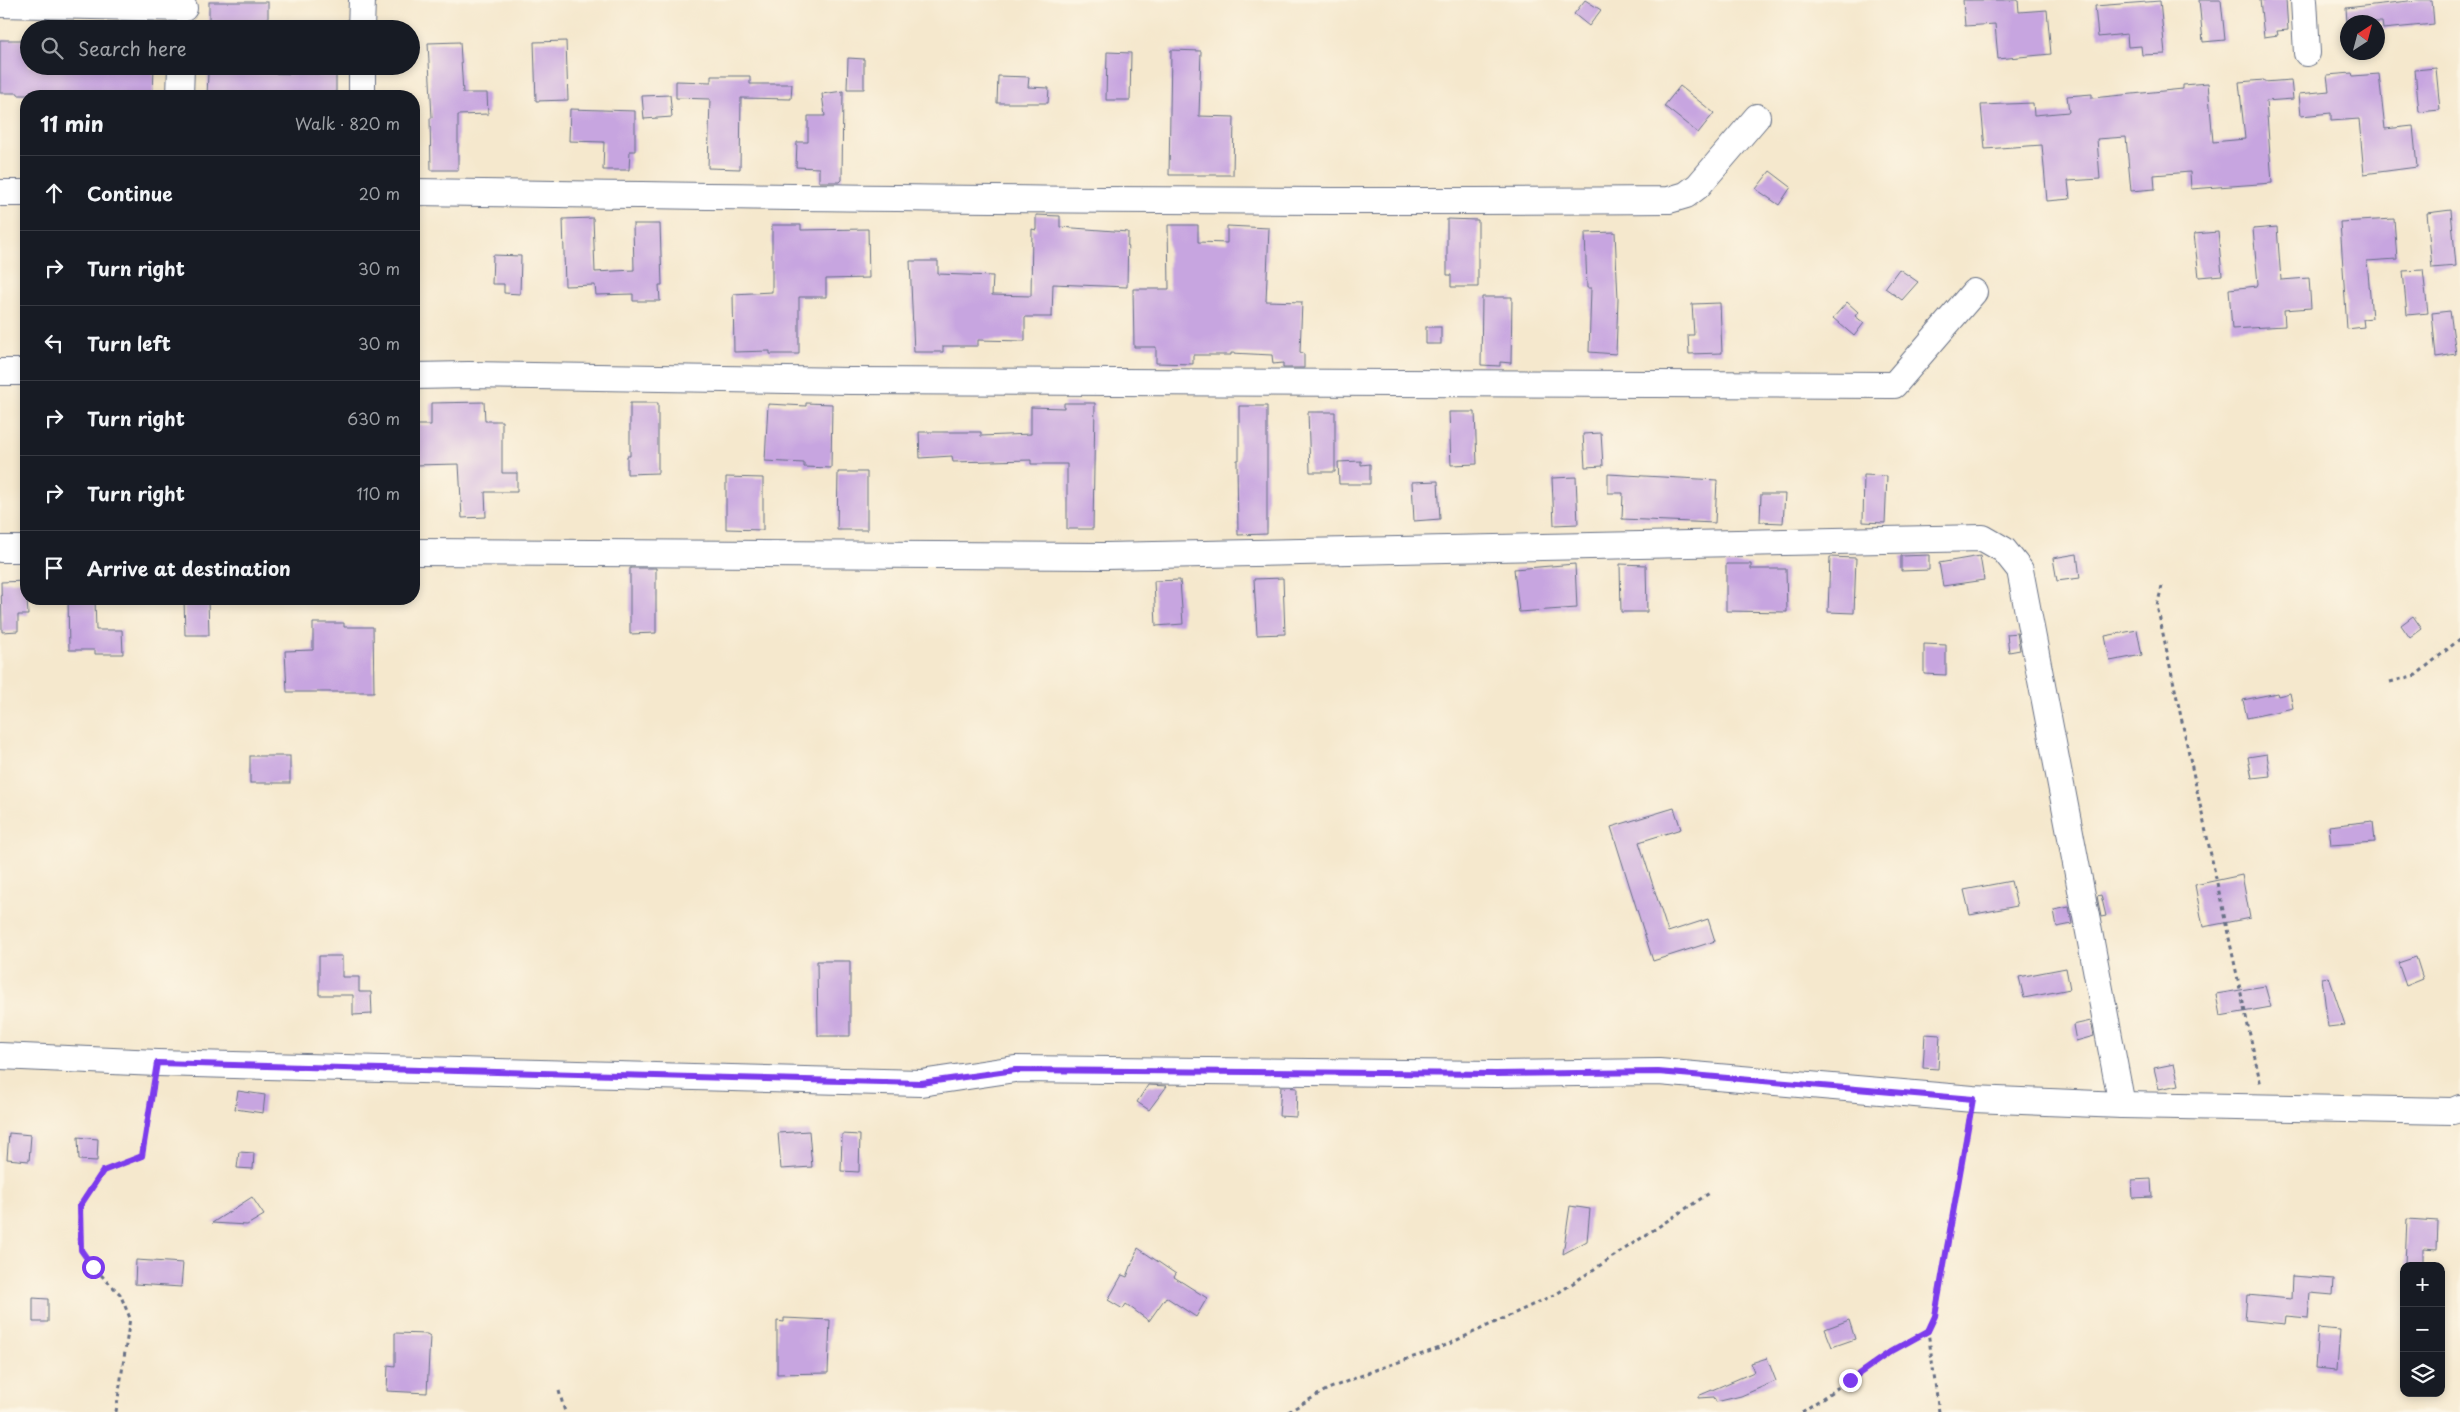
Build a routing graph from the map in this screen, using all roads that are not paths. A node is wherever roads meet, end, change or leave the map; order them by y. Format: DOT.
graph roads {
  1 [pos="362,0"];
  2 [pos="2304,0"];
  3 [pos="0,4"];
  4 [pos="183,12"];
  5 [pos="362,20"];
  6 [pos="2307,52"];
  7 [pos="181,75"];
  8 [pos="362,75"];
  9 [pos="180,90"];
  10 [pos="362,90"];
  11 [pos="1757,117"];
  12 [pos="420,192"];
  13 [pos="0,193"];
  14 [pos="20,193"];
  15 [pos="1974,292"];
  16 [pos="0,372"];
  17 [pos="20,372"];
  18 [pos="420,376"];
  19 [pos="0,549"];
  20 [pos="20,549"];
  21 [pos="420,552"];
  22 [pos="0,1056"];
  23 [pos="2122,1105"];
  24 [pos="2460,1108"];
  1 -- 5 [label="street"];
  2 -- 6 [label="street"];
  3 -- 4 [label="street"];
  7 -- 9 [label="street"];
  8 -- 10 [label="street"];
  11 -- 12 [label="street"];
  13 -- 14 [label="street"];
  15 -- 18 [label="street"];
  16 -- 17 [label="street"];
  19 -- 20 [label="street"];
  21 -- 23 [label="street"];
  22 -- 23 [label="street"];
  23 -- 24 [label="street"];
}
